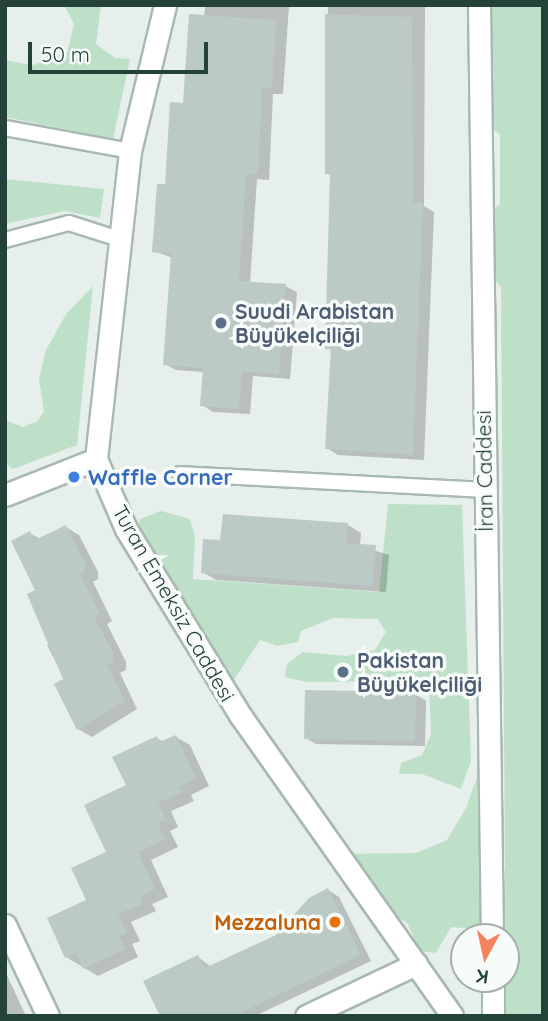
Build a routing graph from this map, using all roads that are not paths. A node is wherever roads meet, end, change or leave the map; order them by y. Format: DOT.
graph roads {
  1 [pos="165,5"];
  2 [pos="479,5"];
  3 [pos="5,128"];
  4 [pos="130,151"];
  5 [pos="119,239"];
  6 [pos="5,240"];
  7 [pos="96,459"];
  8 [pos="180,474"];
  9 [pos="484,490"];
  10 [pos="5,495"];
  11 [pos="492,923"];
  12 [pos="5,925"];
  13 [pos="416,964"];
  14 [pos="492,993"];
  15 [pos="48,1016"];
  16 [pos="306,1016"];
  17 [pos="452,1016"];
  18 [pos="493,1016"];
  1 -- 4 [label="street, Turan Emeksiz Caddesi"];
  2 -- 9 [label="street, İran Caddesi"];
  3 -- 4 [label="lane"];
  4 -- 5 [label="street, Turan Emeksiz Caddesi"];
  5 -- 6 [label="lane"];
  5 -- 7 [label="street, Turan Emeksiz Caddesi"];
  7 -- 10 [label="street"];
  7 -- 13 [label="street, Turan Emeksiz Caddesi"];
  8 -- 9 [label="lane"];
  9 -- 11 [label="street, İran Caddesi"];
  12 -- 15 [label="street"];
  13 -- 16 [label="street"];
  13 -- 17 [label="street, Turan Emeksiz Caddesi"];
  14 -- 18 [label="street"];
}
